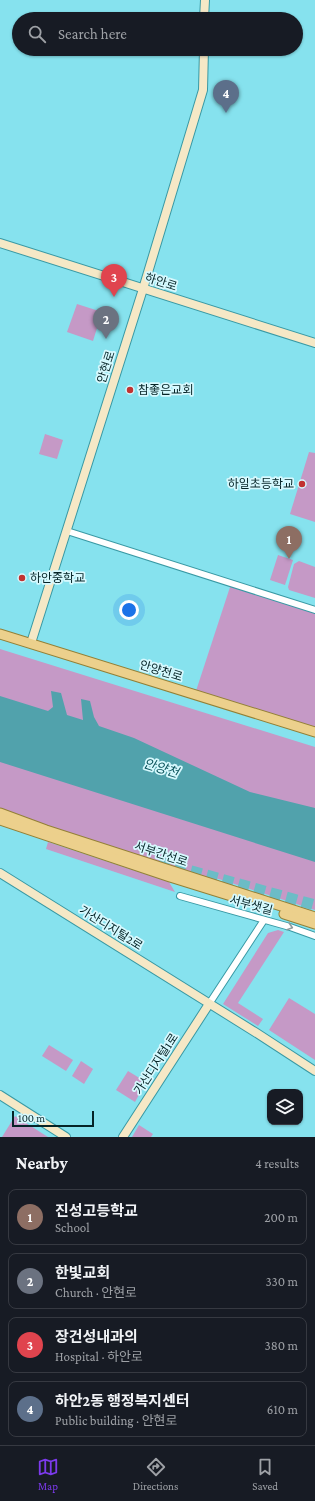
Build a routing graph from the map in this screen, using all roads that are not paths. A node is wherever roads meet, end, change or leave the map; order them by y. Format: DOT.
graph roads {
  1 [pos="205,0"];
  2 [pos="204,12"];
  3 [pos="204,56"];
  4 [pos="0,243"];
  5 [pos="144,289"];
  6 [pos="315,343"];
  7 [pos="67,531"];
  8 [pos="315,610"];
  9 [pos="0,634"];
  10 [pos="31,643"];
  11 [pos="315,732"];
  12 [pos="0,813"];
  13 [pos="0,821"];
  14 [pos="0,873"];
  15 [pos="180,896"];
  16 [pos="315,917"];
  17 [pos="264,920"];
  18 [pos="315,924"];
  19 [pos="315,936"];
  20 [pos="209,1004"];
  21 [pos="315,1071"];
  22 [pos="0,1095"];
  23 [pos="66,1137"];
  24 [pos="124,1137"];
  1 -- 2 [label="street"];
  3 -- 5 [label="street, 안현로"];
  4 -- 5 [label="street, 하안로"];
  5 -- 6 [label="street, 하안로"];
  5 -- 7 [label="street, 안현로"];
  7 -- 8 [label="street"];
  7 -- 10 [label="street, 안현로"];
  9 -- 10 [label="main road, 안양천로"];
  10 -- 11 [label="main road, 안양천로"];
  12 -- 16 [label="main road, 서부간선로"];
  13 -- 18 [label="main road, 서부간선로"];
  14 -- 20 [label="street, 가산디지털2로"];
  15 -- 17 [label="street, 서부샛길"];
  17 -- 19 [label="street, 서부샛길, one-way"];
  17 -- 20 [label="street"];
  20 -- 21 [label="street, 가산디지털2로"];
  20 -- 24 [label="street, 가산디지털1로"];
  22 -- 23 [label="street"];
}
